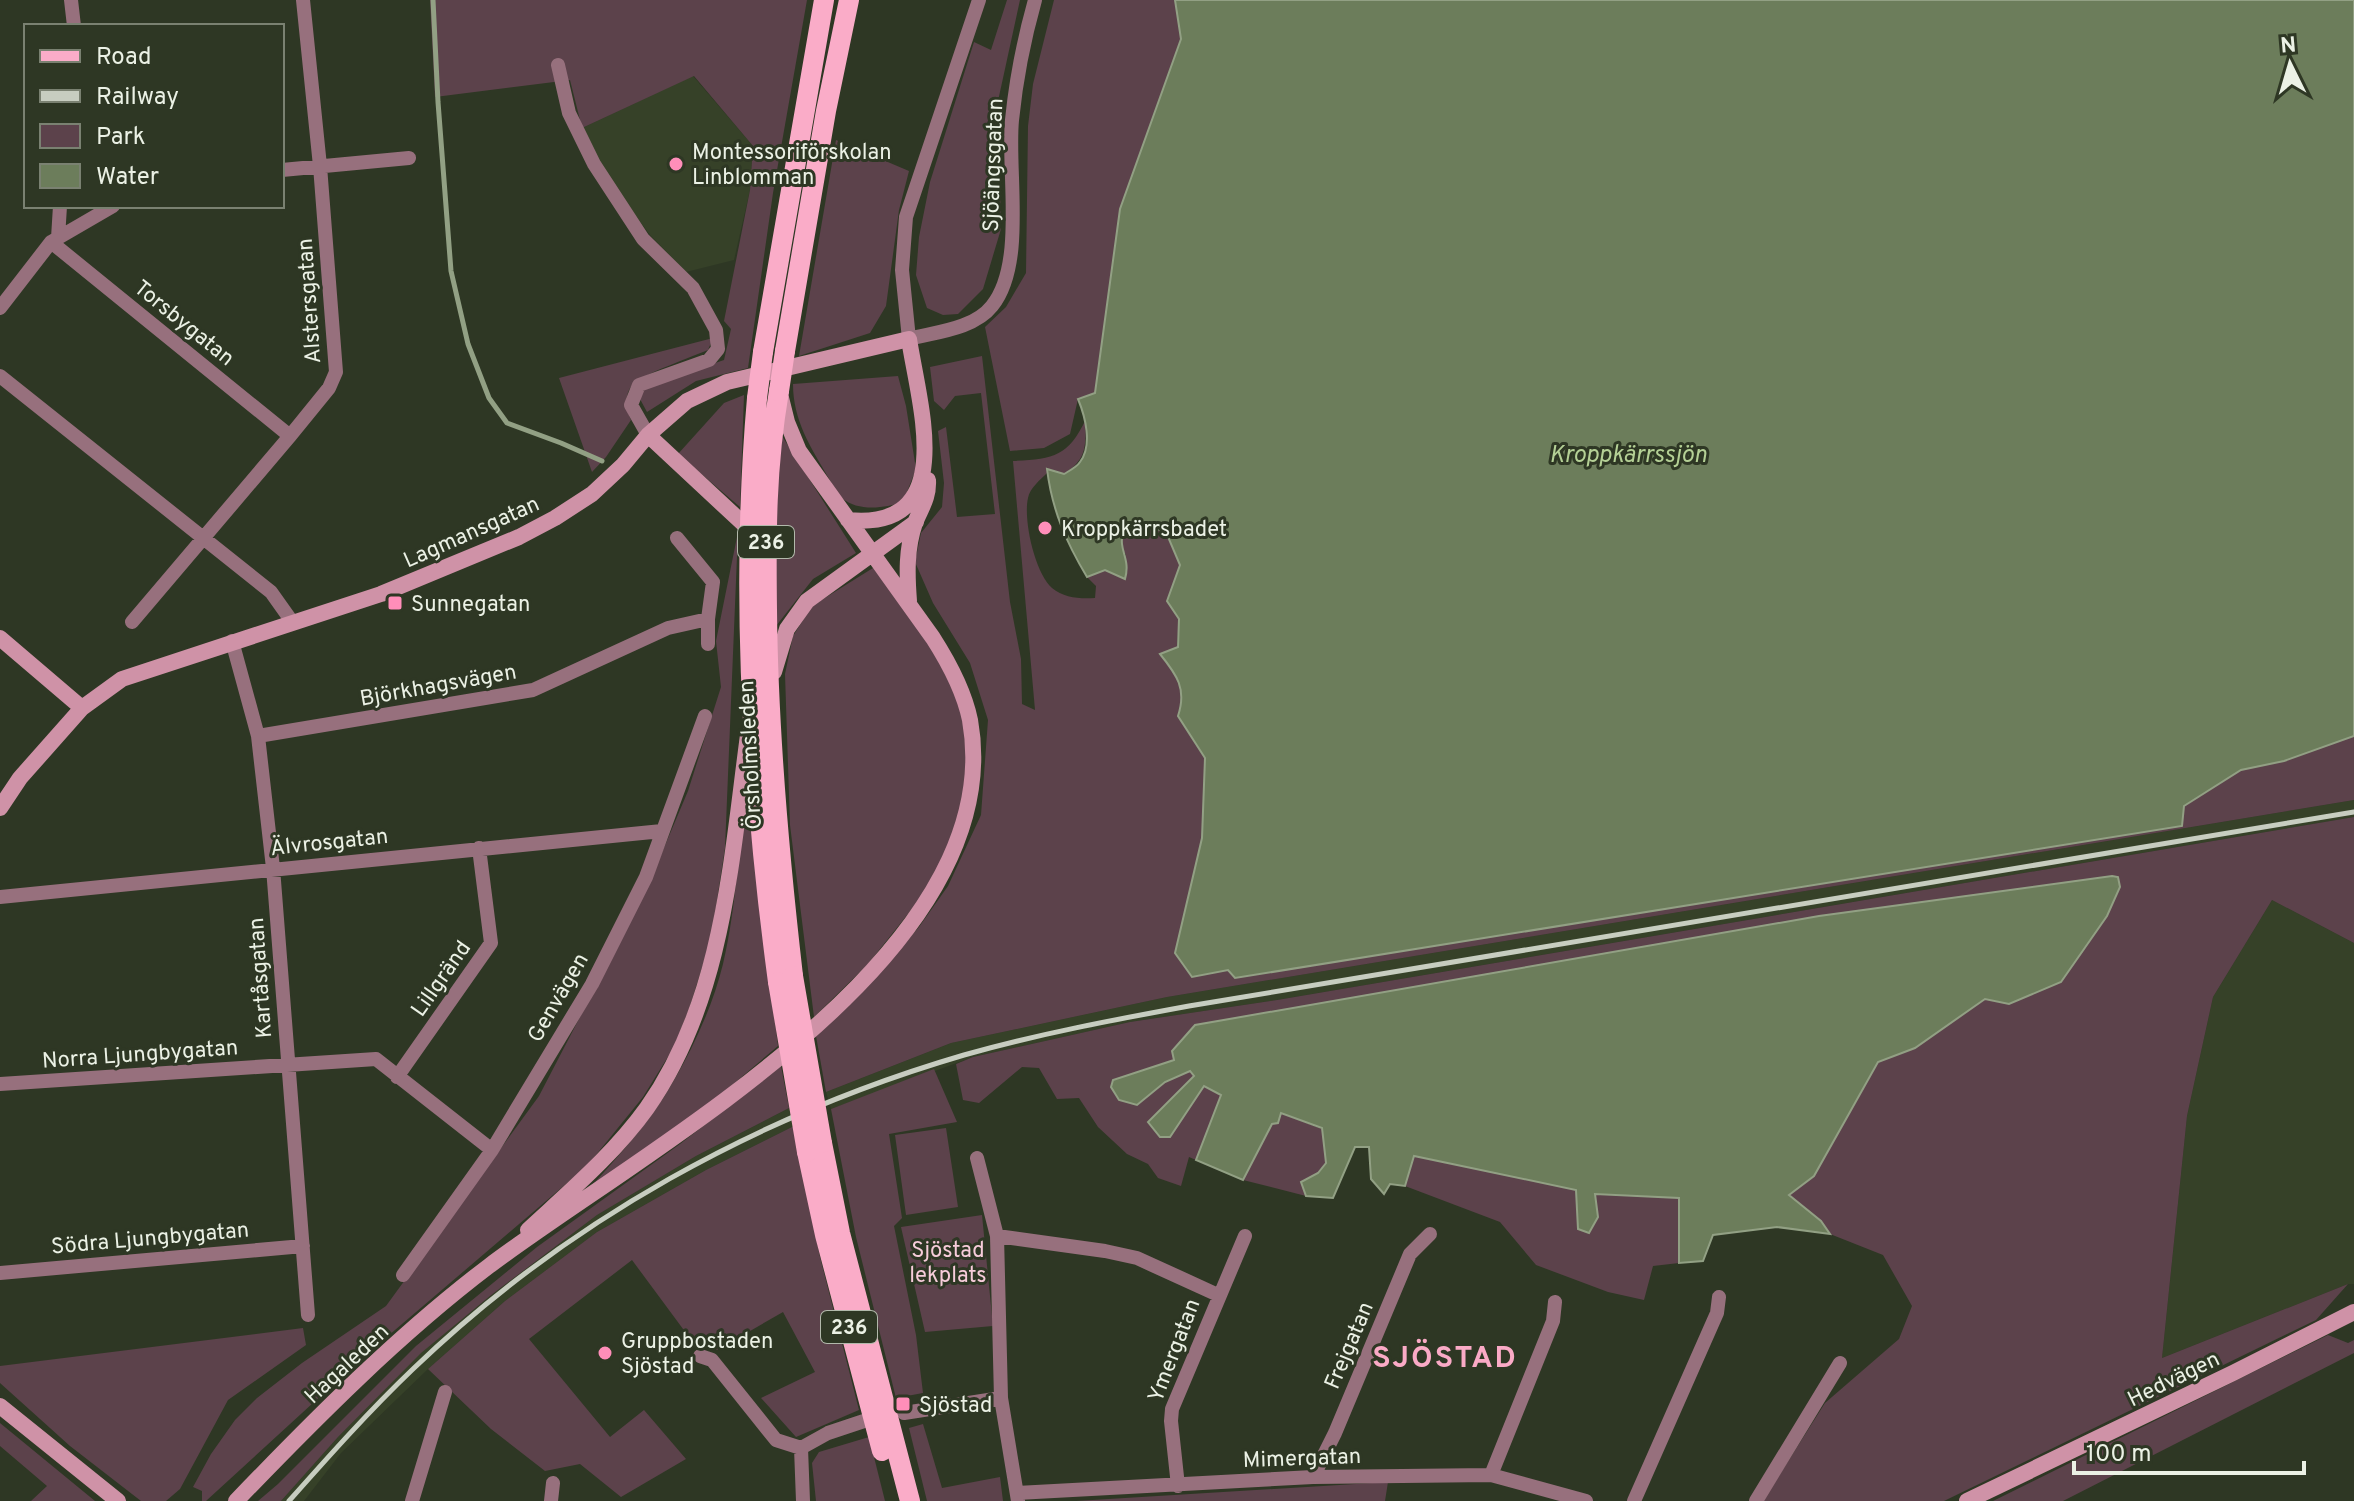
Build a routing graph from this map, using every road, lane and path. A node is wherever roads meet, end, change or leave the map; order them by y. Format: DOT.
graph roads {
  1 [pos="71,0"];
  2 [pos="303,0"];
  3 [pos="824,0"];
  4 [pos="849,0"];
  5 [pos="979,0"];
  6 [pos="1035,0"];
  7 [pos="74,24"];
  8 [pos="558,65"];
  9 [pos="409,158"];
  10 [pos="320,166"];
  11 [pos="284,170"];
  12 [pos="60,208"];
  13 [pos="110,208"];
  14 [pos="55,240"];
  15 [pos="0,308"];
  16 [pos="975,321"];
  17 [pos="909,339"];
  18 [pos="0,376"];
  19 [pos="779,391"];
  20 [pos="648,435"];
  21 [pos="290,436"];
  22 [pos="924,449"];
  23 [pos="848,520"];
  24 [pos="916,522"];
  25 [pos="750,530"];
  26 [pos="205,537"];
  27 [pos="677,538"];
  28 [pos="871,554"];
  29 [pos="910,603"];
  30 [pos="708,619"];
  31 [pos="132,622"];
  32 [pos="293,623"];
  33 [pos="0,638"];
  34 [pos="232,641"];
  35 [pos="708,644"];
  36 [pos="760,698"];
  37 [pos="82,708"];
  38 [pos="705,716"];
  39 [pos="258,736"];
  40 [pos="0,808"];
  41 [pos="662,831"];
  42 [pos="479,848"];
  43 [pos="273,868"];
  44 [pos="0,897"];
  45 [pos="288,1065"];
  46 [pos="397,1077"];
  47 [pos="0,1084"];
  48 [pos="814,1148"];
  49 [pos="492,1150"];
  50 [pos="977,1158"];
  51 [pos="1430,1234"];
  52 [pos="997,1236"];
  53 [pos="1245,1236"];
  54 [pos="303,1246"];
  55 [pos="492,1264"];
  56 [pos="0,1273"];
  57 [pos="403,1275"];
  58 [pos="1218,1295"];
  59 [pos="1719,1297"];
  60 [pos="1555,1302"];
  61 [pos="2354,1312"];
  62 [pos="308,1315"];
  63 [pos="700,1356"];
  64 [pos="1840,1363"];
  65 [pos="445,1392"];
  66 [pos="1001,1398"];
  67 [pos="0,1406"];
  68 [pos="904,1413"];
  69 [pos="867,1420"];
  70 [pos="801,1448"];
  71 [pos="1491,1475"];
  72 [pos="1313,1477"];
  73 [pos="553,1483"];
  74 [pos="1178,1486"];
  75 [pos="1018,1497"];
  76 [pos="118,1501"];
  77 [pos="236,1501"];
  78 [pos="412,1501"];
  79 [pos="551,1501"];
  80 [pos="803,1501"];
  81 [pos="896,1501"];
  82 [pos="910,1501"];
  83 [pos="1586,1501"];
  84 [pos="1634,1501"];
  85 [pos="1756,1501"];
  86 [pos="1967,1501"];
  1 -- 7 [label="street"];
  2 -- 10 [label="street, Alstersgatan"];
  3 -- 25 [label="main road, Örsholmsleden / 236, bridge"];
  4 -- 19 [label="main road, Örsholmsleden / 236, bridge"];
  5 -- 17 [label="street"];
  6 -- 16 [label="street, Sjöängsgatan"];
  8 -- 20 [label="street"];
  9 -- 10 [label="street"];
  10 -- 11 [label="street"];
  10 -- 21 [label="street, Alstersgatan"];
  12 -- 14 [label="street"];
  13 -- 14 [label="street"];
  14 -- 15 [label="street"];
  14 -- 21 [label="street, Torsbygatan"];
  16 -- 17 [label="street, Lagmansgatan"];
  17 -- 20 [label="street, Lagmansgatan"];
  17 -- 22 [label="street"];
  18 -- 26 [label="street"];
  19 -- 23 [label="street"];
  19 -- 36 [label="main road, Örsholmsleden / 236"];
  20 -- 25 [label="street"];
  20 -- 32 [label="street, Lagmansgatan"];
  21 -- 26 [label="street, Alstersgatan"];
  22 -- 23 [label="street"];
  22 -- 24 [label="street"];
  23 -- 28 [label="street"];
  24 -- 28 [label="street"];
  24 -- 29 [label="street"];
  25 -- 36 [label="main road, Örsholmsleden / 236"];
  26 -- 31 [label="street, Alstersgatan"];
  26 -- 32 [label="street"];
  27 -- 30 [label="street"];
  28 -- 29 [label="street"];
  28 -- 36 [label="street"];
  29 -- 55 [label="street"];
  30 -- 35 [label="street"];
  30 -- 39 [label="street, Björkhagsvägen"];
  32 -- 34 [label="street, Lagmansgatan"];
  33 -- 37 [label="street"];
  34 -- 37 [label="street, Lagmansgatan"];
  34 -- 39 [label="street, Kartåsgatan"];
  36 -- 48 [label="main road, Örsholmsleden / 236, bridge"];
  36 -- 55 [label="street"];
  37 -- 40 [label="street, Lagmansgatan"];
  38 -- 41 [label="street, Genvägen"];
  39 -- 43 [label="street, Kartåsgatan"];
  41 -- 42 [label="street, Älvrosgatan"];
  41 -- 49 [label="street, Genvägen"];
  42 -- 43 [label="street, Älvrosgatan"];
  42 -- 46 [label="street, Lillgränd"];
  43 -- 44 [label="street, Älvrosgatan"];
  43 -- 45 [label="street, Kartåsgatan"];
  45 -- 46 [label="street, Norra Ljungbygatan"];
  45 -- 47 [label="street, Norra Ljungbygatan"];
  45 -- 54 [label="street, Kartåsgatan"];
  46 -- 49 [label="street, Norra Ljungbygatan"];
  48 -- 81 [label="main road, Örsholmsleden / 236"];
  48 -- 82 [label="main road, Örsholmsleden / 236"];
  49 -- 57 [label="street, Genvägen"];
  50 -- 52 [label="street"];
  51 -- 72 [label="street, Frejgatan"];
  52 -- 58 [label="street"];
  52 -- 66 [label="street"];
  53 -- 58 [label="street, Ymergatan"];
  54 -- 56 [label="street, Södra Ljungbygatan"];
  54 -- 62 [label="street, Kartåsgatan"];
  55 -- 77 [label="street, Hagaleden"];
  58 -- 74 [label="street, Ymergatan"];
  59 -- 84 [label="street"];
  60 -- 71 [label="street"];
  61 -- 86 [label="street, Hedvägen"];
  63 -- 70 [label="street"];
  64 -- 85 [label="street"];
  65 -- 78 [label="street"];
  66 -- 68 [label="street"];
  66 -- 75 [label="street"];
  67 -- 76 [label="street"];
  69 -- 70 [label="street"];
  70 -- 80 [label="street"];
  71 -- 72 [label="street, Mimergatan"];
  71 -- 83 [label="street, Mimergatan"];
  72 -- 74 [label="street, Mimergatan"];
  73 -- 79 [label="street"];
  74 -- 75 [label="street, Mimergatan"];
}
